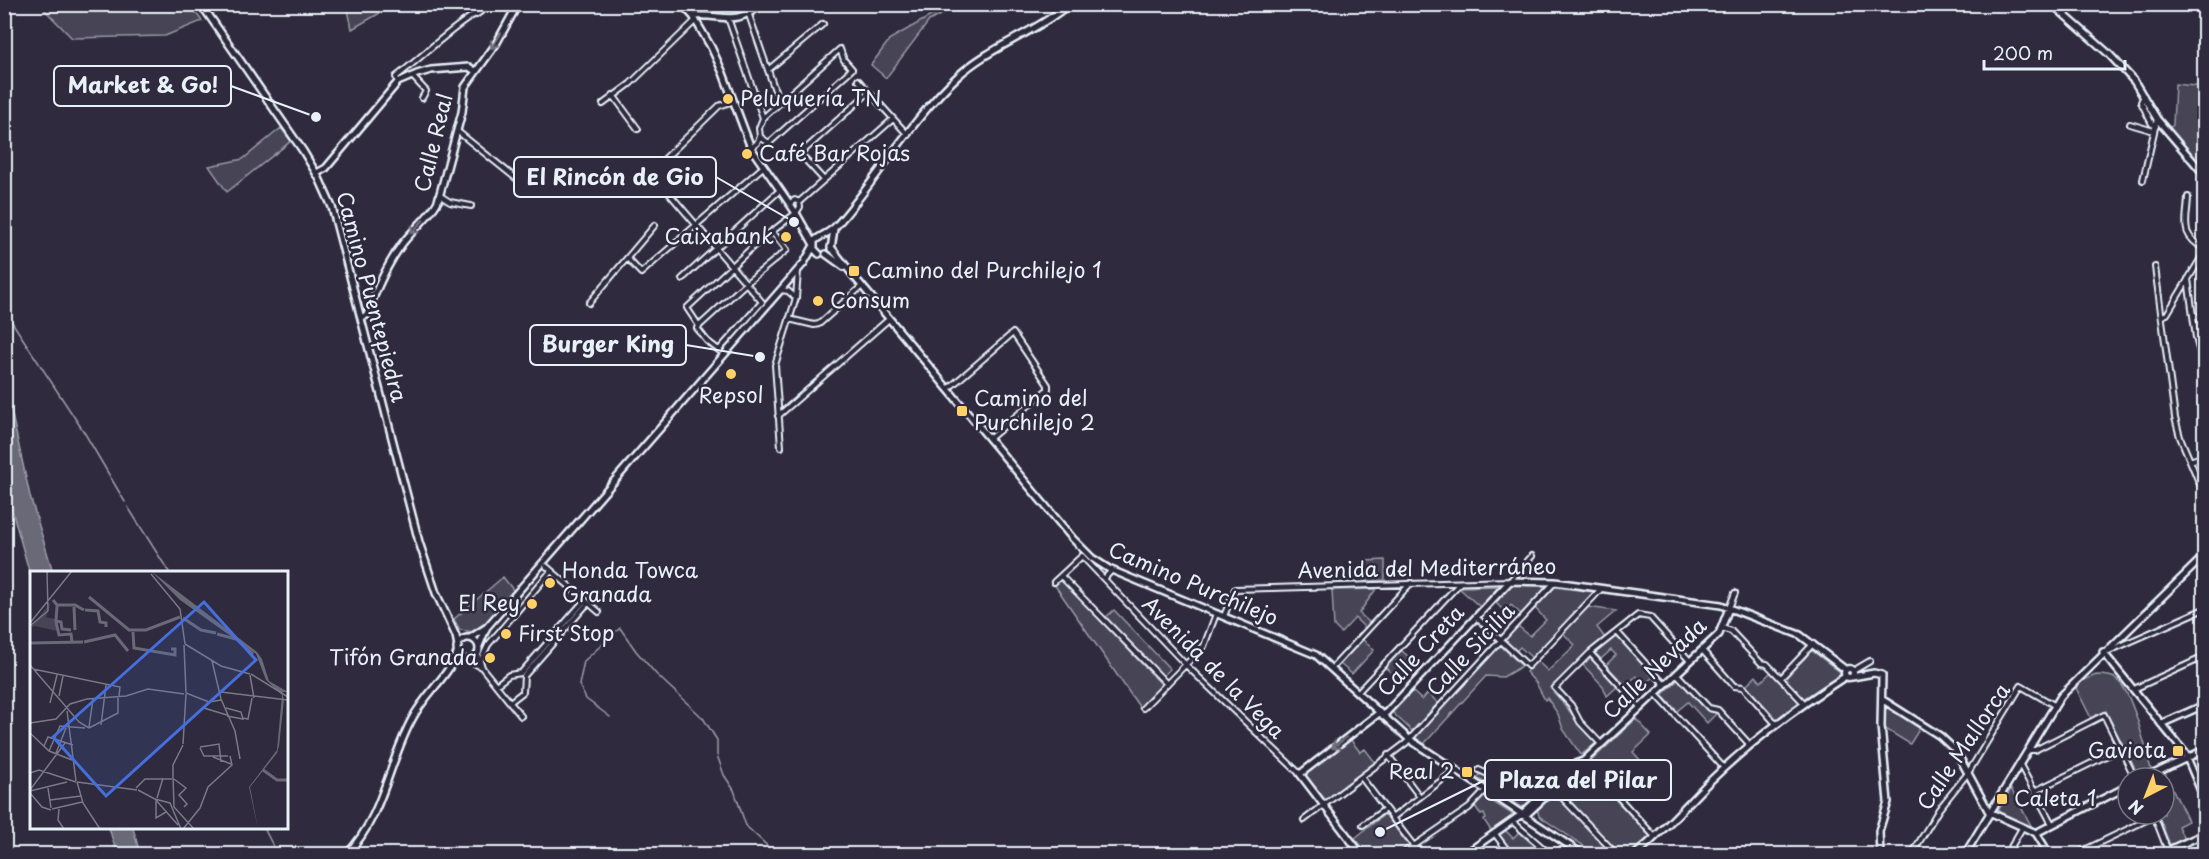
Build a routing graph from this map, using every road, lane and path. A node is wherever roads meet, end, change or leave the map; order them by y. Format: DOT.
graph roads {
  1 [pos="201,4"];
  2 [pos="491,4"];
  3 [pos="518,4"];
  4 [pos="682,4"];
  5 [pos="763,4"];
  6 [pos="1069,4"];
  7 [pos="2052,4"];
  8 [pos="473,5"];
  9 [pos="475,14"];
  10 [pos="749,15"];
  11 [pos="694,18"];
  12 [pos="728,18"];
  13 [pos="823,24"];
  14 [pos="768,70"];
  15 [pos="475,71"];
  16 [pos="412,76"];
  17 [pos="858,80"];
  18 [pos="398,82"];
  19 [pos="868,93"];
  20 [pos="614,95"];
  21 [pos="422,98"];
  22 [pos="732,100"];
  23 [pos="779,102"];
  24 [pos="603,104"];
  25 [pos="763,118"];
  26 [pos="893,119"];
  27 [pos="2156,122"];
  28 [pos="2130,124"];
  29 [pos="638,129"];
  30 [pos="456,131"];
  31 [pos="2154,131"];
  32 [pos="908,135"];
  33 [pos="760,137"];
  34 [pos="751,148"];
  35 [pos="763,167"];
  36 [pos="317,173"];
  37 [pos="2205,174"];
  38 [pos="518,180"];
  39 [pos="824,180"];
  40 [pos="2142,180"];
  41 [pos="780,190"];
  42 [pos="440,195"];
  43 [pos="2188,197"];
  44 [pos="799,202"];
  45 [pos="790,203"];
  46 [pos="471,206"];
  47 [pos="796,213"];
  48 [pos="655,225"];
  49 [pos="695,226"];
  50 [pos="835,228"];
  51 [pos="808,230"];
  52 [pos="772,231"];
  53 [pos="821,237"];
  54 [pos="813,245"];
  55 [pos="831,245"];
  56 [pos="715,248"];
  57 [pos="2205,251"];
  58 [pos="819,254"];
  59 [pos="826,254"];
  60 [pos="627,258"];
  61 [pos="804,263"];
  62 [pos="731,267"];
  63 [pos="2155,267"];
  64 [pos="798,269"];
  65 [pos="852,274"];
  66 [pos="682,279"];
  67 [pos="2188,279"];
  68 [pos="746,283"];
  69 [pos="862,286"];
  70 [pos="780,290"];
  71 [pos="796,298"];
  72 [pos="589,303"];
  73 [pos="2193,314"];
  74 [pos="2162,316"];
  75 [pos="362,317"];
  76 [pos="789,319"];
  77 [pos="889,319"];
  78 [pos="2205,321"];
  79 [pos="2205,326"];
  80 [pos="698,327"];
  81 [pos="2196,338"];
  82 [pos="728,339"];
  83 [pos="734,344"];
  84 [pos="719,350"];
  85 [pos="724,355"];
  86 [pos="2205,368"];
  87 [pos="948,389"];
  88 [pos="778,416"];
  89 [pos="990,439"];
  90 [pos="781,447"];
  91 [pos="2205,456"];
  92 [pos="2190,460"];
  93 [pos="2205,494"];
  94 [pos="1084,554"];
  95 [pos="1532,556"];
  96 [pos="2205,556"];
  97 [pos="1093,563"];
  98 [pos="546,566"];
  99 [pos="551,571"];
  100 [pos="1108,571"];
  101 [pos="1061,576"];
  102 [pos="1104,579"];
  103 [pos="1510,581"];
  104 [pos="1054,582"];
  105 [pos="1461,582"];
  106 [pos="1555,582"];
  107 [pos="1411,583"];
  108 [pos="1601,589"];
  109 [pos="1735,593"];
  110 [pos="587,602"];
  111 [pos="1729,608"];
  112 [pos="2205,609"];
  113 [pos="599,612"];
  114 [pos="1216,613"];
  115 [pos="1224,616"];
  116 [pos="1476,617"];
  117 [pos="452,625"];
  118 [pos="487,627"];
  119 [pos="1722,628"];
  120 [pos="1617,632"];
  121 [pos="469,638"];
  122 [pos="1500,640"];
  123 [pos="1813,644"];
  124 [pos="479,646"];
  125 [pos="458,648"];
  126 [pos="1702,650"];
  127 [pos="2103,652"];
  128 [pos="1590,653"];
  129 [pos="477,656"];
  130 [pos="2205,657"];
  131 [pos="469,660"];
  132 [pos="1690,661"];
  133 [pos="1870,661"];
  134 [pos="480,662"];
  135 [pos="1186,664"];
  136 [pos="1332,668"];
  137 [pos="483,669"];
  138 [pos="448,672"];
  139 [pos="1849,673"];
  140 [pos="1677,674"];
  141 [pos="1781,678"];
  142 [pos="1167,684"];
  143 [pos="496,685"];
  144 [pos="1665,685"];
  145 [pos="2134,689"];
  146 [pos="1358,693"];
  147 [pos="1656,694"];
  148 [pos="1882,700"];
  149 [pos="510,702"];
  150 [pos="1804,703"];
  151 [pos="2055,705"];
  152 [pos="2205,705"];
  153 [pos="1143,708"];
  154 [pos="1641,708"];
  155 [pos="1381,714"];
  156 [pos="521,716"];
  157 [pos="1776,724"];
  158 [pos="2162,724"];
  159 [pos="1409,739"];
  160 [pos="1601,744"];
  161 [pos="1750,745"];
  162 [pos="2121,748"];
  163 [pos="2027,750"];
  164 [pos="2205,750"];
  165 [pos="1388,756"];
  166 [pos="2187,758"];
  167 [pos="1584,760"];
  168 [pos="2019,763"];
  169 [pos="2129,766"];
  170 [pos="2170,766"];
  171 [pos="1724,768"];
  172 [pos="1479,770"];
  173 [pos="1454,771"];
  174 [pos="1968,773"];
  175 [pos="1300,774"];
  176 [pos="1360,777"];
  177 [pos="1560,780"];
  178 [pos="1554,789"];
  179 [pos="1485,791"];
  180 [pos="2035,791"];
  181 [pos="2116,792"];
  182 [pos="2204,794"];
  183 [pos="1420,797"];
  184 [pos="1538,801"];
  185 [pos="1323,805"];
  186 [pos="1385,809"];
  187 [pos="1989,812"];
  188 [pos="1522,814"];
  189 [pos="1392,818"];
  190 [pos="1304,820"];
  191 [pos="1513,822"];
  192 [pos="2052,824"];
  193 [pos="1363,825"];
  194 [pos="2133,826"];
  195 [pos="2158,826"];
  196 [pos="2022,828"];
  197 [pos="2036,833"];
  198 [pos="1495,834"];
  199 [pos="2205,834"];
  200 [pos="1655,837"];
  201 [pos="1414,847"];
  202 [pos="2168,850"];
  203 [pos="347,855"];
  204 [pos="1361,855"];
  205 [pos="1402,855"];
  206 [pos="1420,855"];
  207 [pos="1466,855"];
  208 [pos="1510,855"];
  209 [pos="1550,855"];
  210 [pos="1582,855"];
  211 [pos="1616,855"];
  212 [pos="1636,855"];
  213 [pos="1880,855"];
  214 [pos="1912,855"];
  215 [pos="1965,855"];
  216 [pos="2007,855"];
  217 [pos="2049,855"];
  218 [pos="2076,855"];
  219 [pos="2160,855"];
  1 -- 36 [label="street, Camino Puentepiedra"];
  2 -- 9 [label="street"];
  3 -- 15 [label="street, Calle Real, one-way"];
  4 -- 11 [label="street"];
  5 -- 10 [label="street"];
  6 -- 32 [label="street"];
  7 -- 27 [label="street"];
  8 -- 9 [label="street"];
  9 -- 18 [label="street"];
  10 -- 12 [label="street"];
  10 -- 14 [label="street"];
  11 -- 12 [label="street"];
  11 -- 20 [label="street"];
  11 -- 22 [label="street"];
  12 -- 25 [label="street"];
  13 -- 14 [label="street"];
  14 -- 23 [label="street"];
  15 -- 16 [label="street"];
  15 -- 30 [label="street, Calle Real"];
  16 -- 18 [label="street"];
  16 -- 21 [label="street"];
  17 -- 19 [label="street"];
  18 -- 36 [label="street"];
  19 -- 26 [label="street"];
  19 -- 39 [label="street"];
  20 -- 24 [label="street"];
  20 -- 29 [label="street"];
  22 -- 34 [label="street"];
  22 -- 49 [label="street"];
  23 -- 25 [label="street"];
  23 -- 33 [label="street"];
  25 -- 33 [label="street"];
  26 -- 32 [label="street"];
  26 -- 39 [label="street"];
  27 -- 31 [label="street"];
  27 -- 37 [label="street"];
  28 -- 31 [label="street"];
  30 -- 38 [label="street"];
  30 -- 42 [label="street, Calle Real"];
  31 -- 40 [label="street"];
  32 -- 50 [label="street"];
  33 -- 34 [label="street"];
  34 -- 35 [label="street"];
  35 -- 41 [label="street"];
  35 -- 49 [label="street"];
  36 -- 75 [label="street, Camino Puentepiedra"];
  39 -- 44 [label="street"];
  41 -- 45 [label="street"];
  41 -- 56 [label="street"];
  42 -- 46 [label="street"];
  42 -- 75 [label="street, Calle Real, one-way"];
  43 -- 57 [label="street"];
  44 -- 45 [label="street"];
  44 -- 47 [label="street"];
  45 -- 47 [label="street"];
  47 -- 51 [label="street"];
  47 -- 52 [label="street"];
  48 -- 60 [label="street"];
  49 -- 56 [label="street"];
  49 -- 60 [label="street"];
  50 -- 53 [label="street"];
  50 -- 55 [label="street"];
  51 -- 53 [label="street"];
  51 -- 54 [label="street"];
  52 -- 62 [label="street"];
  52 -- 68 [label="street"];
  53 -- 54 [label="street"];
  53 -- 55 [label="street"];
  54 -- 58 [label="street"];
  54 -- 61 [label="street"];
  55 -- 59 [label="street"];
  55 -- 65 [label="street, Camino Purchilejo"];
  56 -- 62 [label="street"];
  56 -- 66 [label="street"];
  57 -- 67 [label="street"];
  58 -- 59 [label="street"];
  58 -- 61 [label="street"];
  59 -- 65 [label="street, Camino Purchilejo"];
  60 -- 72 [label="street"];
  61 -- 64 [label="street"];
  62 -- 68 [label="street"];
  62 -- 80 [label="street"];
  63 -- 74 [label="street"];
  64 -- 70 [label="street"];
  64 -- 71 [label="street"];
  65 -- 69 [label="street, Camino Purchilejo"];
  67 -- 73 [label="street"];
  67 -- 74 [label="street"];
  68 -- 80 [label="street"];
  68 -- 82 [label="street"];
  69 -- 76 [label="street"];
  69 -- 77 [label="street, Camino Purchilejo"];
  70 -- 71 [label="street"];
  70 -- 83 [label="street"];
  71 -- 76 [label="street"];
  73 -- 78 [label="street"];
  73 -- 81 [label="street"];
  74 -- 92 [label="street"];
  75 -- 117 [label="street, Camino Puentepiedra"];
  76 -- 88 [label="street"];
  77 -- 87 [label="street, Camino Purchilejo"];
  77 -- 88 [label="street"];
  79 -- 81 [label="street"];
  80 -- 84 [label="street"];
  81 -- 86 [label="street"];
  82 -- 83 [label="street"];
  82 -- 84 [label="street"];
  83 -- 85 [label="street"];
  84 -- 85 [label="street"];
  85 -- 118 [label="street"];
  87 -- 89 [label="street, Camino Purchilejo"];
  87 -- 89 [label="street"];
  88 -- 90 [label="street"];
  89 -- 94 [label="street, Camino Purchilejo"];
  91 -- 92 [label="street"];
  92 -- 93 [label="street"];
  94 -- 97 [label="street, Camino Purchilejo"];
  94 -- 101 [label="street"];
  95 -- 103 [label="street, Calle Creta"];
  96 -- 127 [label="street"];
  97 -- 100 [label="street, Camino Purchilejo"];
  97 -- 102 [label="street, Avenida de la Vega"];
  98 -- 99 [label="street"];
  99 -- 110 [label="street"];
  99 -- 134 [label="street"];
  100 -- 102 [label="street"];
  100 -- 114 [label="street, Camino Purchilejo"];
  101 -- 104 [label="street"];
  101 -- 142 [label="street"];
  102 -- 135 [label="street, Avenida de la Vega"];
  103 -- 105 [label="street, Avenida del Mediterráneo"];
  103 -- 106 [label="street, Avenida del Mediterráneo"];
  103 -- 116 [label="street, Calle Creta"];
  105 -- 107 [label="street, Avenida del Mediterráneo"];
  105 -- 146 [label="street"];
  106 -- 108 [label="street, Avenida del Mediterráneo"];
  106 -- 122 [label="street, Calle Sicilia"];
  107 -- 115 [label="street, Avenida del Mediterráneo"];
  107 -- 136 [label="street"];
  108 -- 111 [label="street, Avenida del Mediterráneo"];
  108 -- 122 [label="street"];
  109 -- 111 [label="street, Calle Nevada"];
  110 -- 113 [label="street"];
  110 -- 143 [label="street"];
  110 -- 149 [label="street"];
  111 -- 119 [label="street, Calle Nevada"];
  111 -- 123 [label="street, Avenida del Mediterráneo"];
  112 -- 127 [label="street"];
  114 -- 115 [label="street, Camino Purchilejo"];
  114 -- 135 [label="street"];
  115 -- 136 [label="street, Camino Purchilejo"];
  116 -- 122 [label="street"];
  116 -- 155 [label="street, Calle Creta"];
  117 -- 121 [label="street, Camino Puentepiedra"];
  117 -- 125 [label="street, Camino Puentepiedra"];
  118 -- 121 [label="street"];
  118 -- 124 [label="street"];
  119 -- 126 [label="street, Calle Nevada"];
  119 -- 141 [label="street"];
  120 -- 128 [label="street"];
  120 -- 132 [label="street"];
  120 -- 144 [label="street"];
  121 -- 124 [label="street"];
  121 -- 125 [label="street"];
  122 -- 159 [label="street, Calle Sicilia"];
  123 -- 139 [label="street, Avenida del Mediterráneo"];
  123 -- 141 [label="street"];
  124 -- 129 [label="street"];
  125 -- 131 [label="street"];
  125 -- 138 [label="street"];
  126 -- 132 [label="street, Calle Nevada"];
  126 -- 157 [label="street"];
  127 -- 145 [label="street"];
  127 -- 151 [label="street"];
  128 -- 154 [label="street"];
  128 -- 160 [label="street"];
  129 -- 131 [label="street"];
  129 -- 134 [label="street"];
  130 -- 145 [label="street"];
  131 -- 137 [label="street"];
  131 -- 138 [label="street"];
  132 -- 140 [label="street, Calle Nevada"];
  133 -- 139 [label="street"];
  134 -- 137 [label="street"];
  135 -- 142 [label="street"];
  135 -- 175 [label="street, Avenida de la Vega"];
  136 -- 146 [label="street, Camino Purchilejo"];
  137 -- 143 [label="street"];
  138 -- 203 [label="street"];
  139 -- 148 [label="street"];
  139 -- 150 [label="street"];
  140 -- 144 [label="street, Calle Nevada"];
  140 -- 161 [label="street"];
  141 -- 150 [label="street"];
  142 -- 153 [label="street"];
  143 -- 149 [label="street"];
  144 -- 147 [label="street, Calle Nevada"];
  145 -- 158 [label="street"];
  146 -- 155 [label="street, Camino Purchilejo"];
  147 -- 154 [label="street, Calle Nevada"];
  147 -- 171 [label="street"];
  148 -- 174 [label="street"];
  148 -- 213 [label="street"];
  149 -- 156 [label="street"];
  150 -- 157 [label="street"];
  151 -- 163 [label="street"];
  151 -- 174 [label="street, Calle Mallorca"];
  152 -- 158 [label="street"];
  154 -- 160 [label="street, Calle Nevada"];
  155 -- 159 [label="street, Camino Purchilejo"];
  155 -- 175 [label="street, Calle Creta, one-way"];
  157 -- 161 [label="street"];
  158 -- 166 [label="street"];
  159 -- 165 [label="street, Calle Sicilia"];
  159 -- 173 [label="street, Camino Purchilejo"];
  160 -- 167 [label="street, Calle Nevada"];
  161 -- 171 [label="street"];
  162 -- 163 [label="street"];
  162 -- 169 [label="street"];
  162 -- 180 [label="street"];
  163 -- 168 [label="street"];
  164 -- 166 [label="street"];
  165 -- 176 [label="street, Calle Sicilia"];
  165 -- 183 [label="street"];
  166 -- 170 [label="street"];
  166 -- 182 [label="street"];
  167 -- 177 [label="street, Calle Nevada"];
  167 -- 200 [label="street"];
  168 -- 180 [label="street"];
  168 -- 187 [label="street"];
  171 -- 200 [label="street"];
  172 -- 184 [label="street"];
  173 -- 179 [label="street, Camino Purchilejo"];
  173 -- 183 [label="street"];
  174 -- 187 [label="street"];
  174 -- 214 [label="street, Calle Mallorca"];
  175 -- 185 [label="street"];
  176 -- 185 [label="street, Calle Sicilia"];
  176 -- 186 [label="street"];
  177 -- 178 [label="street"];
  177 -- 184 [label="street"];
  178 -- 184 [label="street"];
  178 -- 211 [label="street"];
  179 -- 188 [label="street, Camino Purchilejo"];
  179 -- 201 [label="street"];
  180 -- 192 [label="street"];
  181 -- 192 [label="street"];
  183 -- 189 [label="street"];
  184 -- 188 [label="street"];
  185 -- 190 [label="street, Calle Sicilia"];
  185 -- 204 [label="street"];
  186 -- 189 [label="street"];
  186 -- 193 [label="street"];
  187 -- 196 [label="street"];
  187 -- 215 [label="street"];
  188 -- 191 [label="street"];
  188 -- 210 [label="street"];
  189 -- 201 [label="street"];
  191 -- 198 [label="street"];
  191 -- 209 [label="street"];
  192 -- 197 [label="street"];
  194 -- 218 [label="street"];
  195 -- 202 [label="street"];
  196 -- 197 [label="street"];
  196 -- 216 [label="street"];
  197 -- 217 [label="street"];
  198 -- 207 [label="street"];
  198 -- 208 [label="street"];
  199 -- 202 [label="street"];
  200 -- 212 [label="street"];
  201 -- 205 [label="street"];
  201 -- 206 [label="street"];
  202 -- 219 [label="street"];
}
